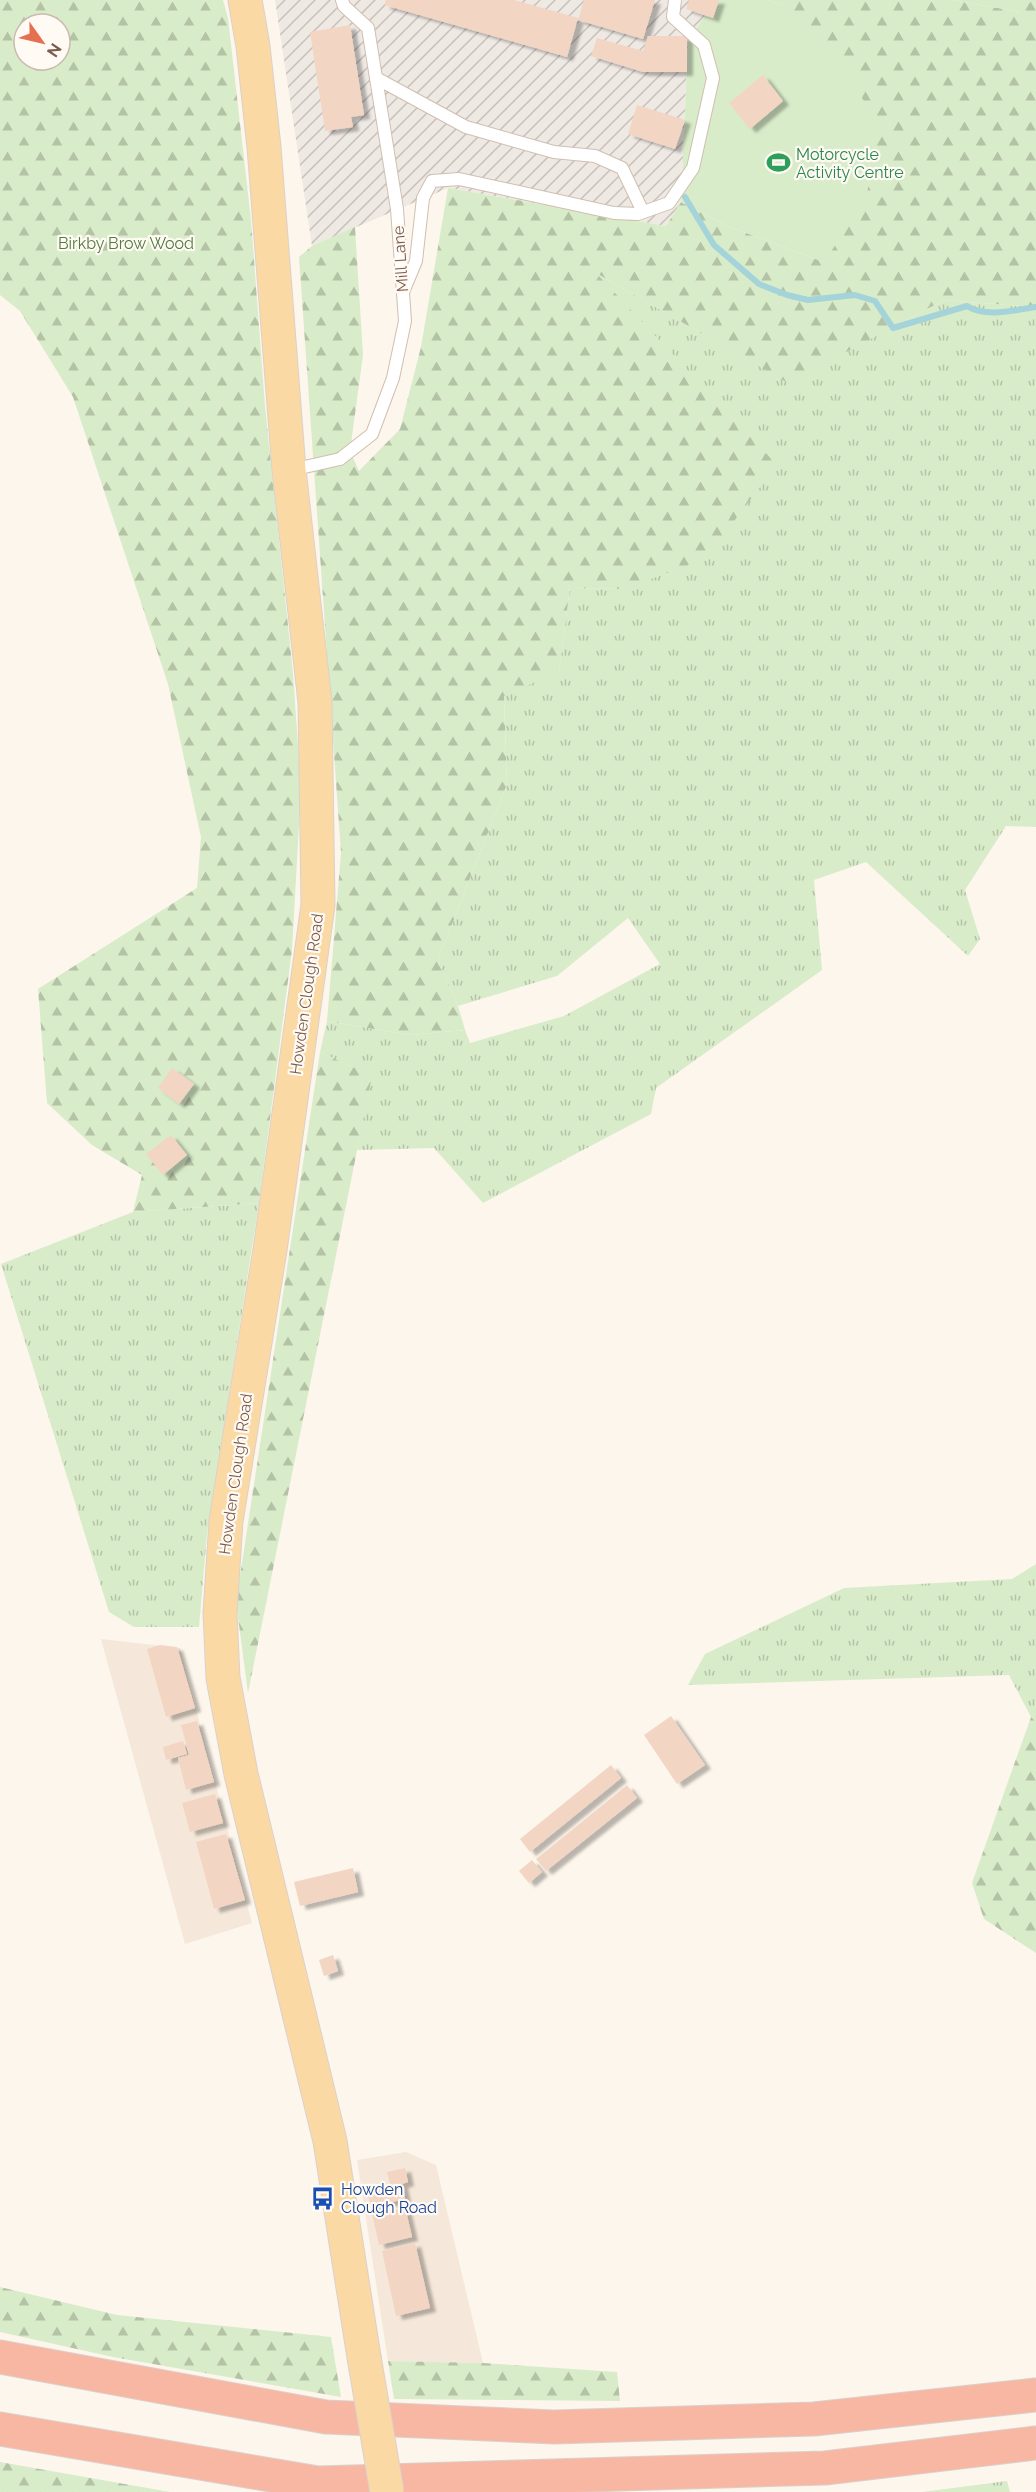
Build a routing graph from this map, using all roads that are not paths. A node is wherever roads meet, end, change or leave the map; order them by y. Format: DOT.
graph roads {
  1 [pos="245,0"];
  2 [pos="342,0"];
  3 [pos="675,0"];
  4 [pos="376,78"];
  5 [pos="643,212"];
  6 [pos="403,292"];
  7 [pos="290,470"];
  8 [pos="0,2357"];
  9 [pos="1036,2395"];
  10 [pos="0,2429"];
  11 [pos="1036,2443"];
  12 [pos="387,2492"];
  1 -- 7 [label="main road, Howden Clough Road"];
  2 -- 4 [label="lane, Mill Lane"];
  3 -- 5 [label="lane"];
  4 -- 5 [label="lane"];
  4 -- 6 [label="lane, Mill Lane"];
  5 -- 6 [label="lane"];
  6 -- 7 [label="lane, Mill Lane"];
  7 -- 12 [label="main road, Howden Clough Road, bridge"];
  8 -- 9 [label="highway"];
  10 -- 11 [label="highway"];
}
